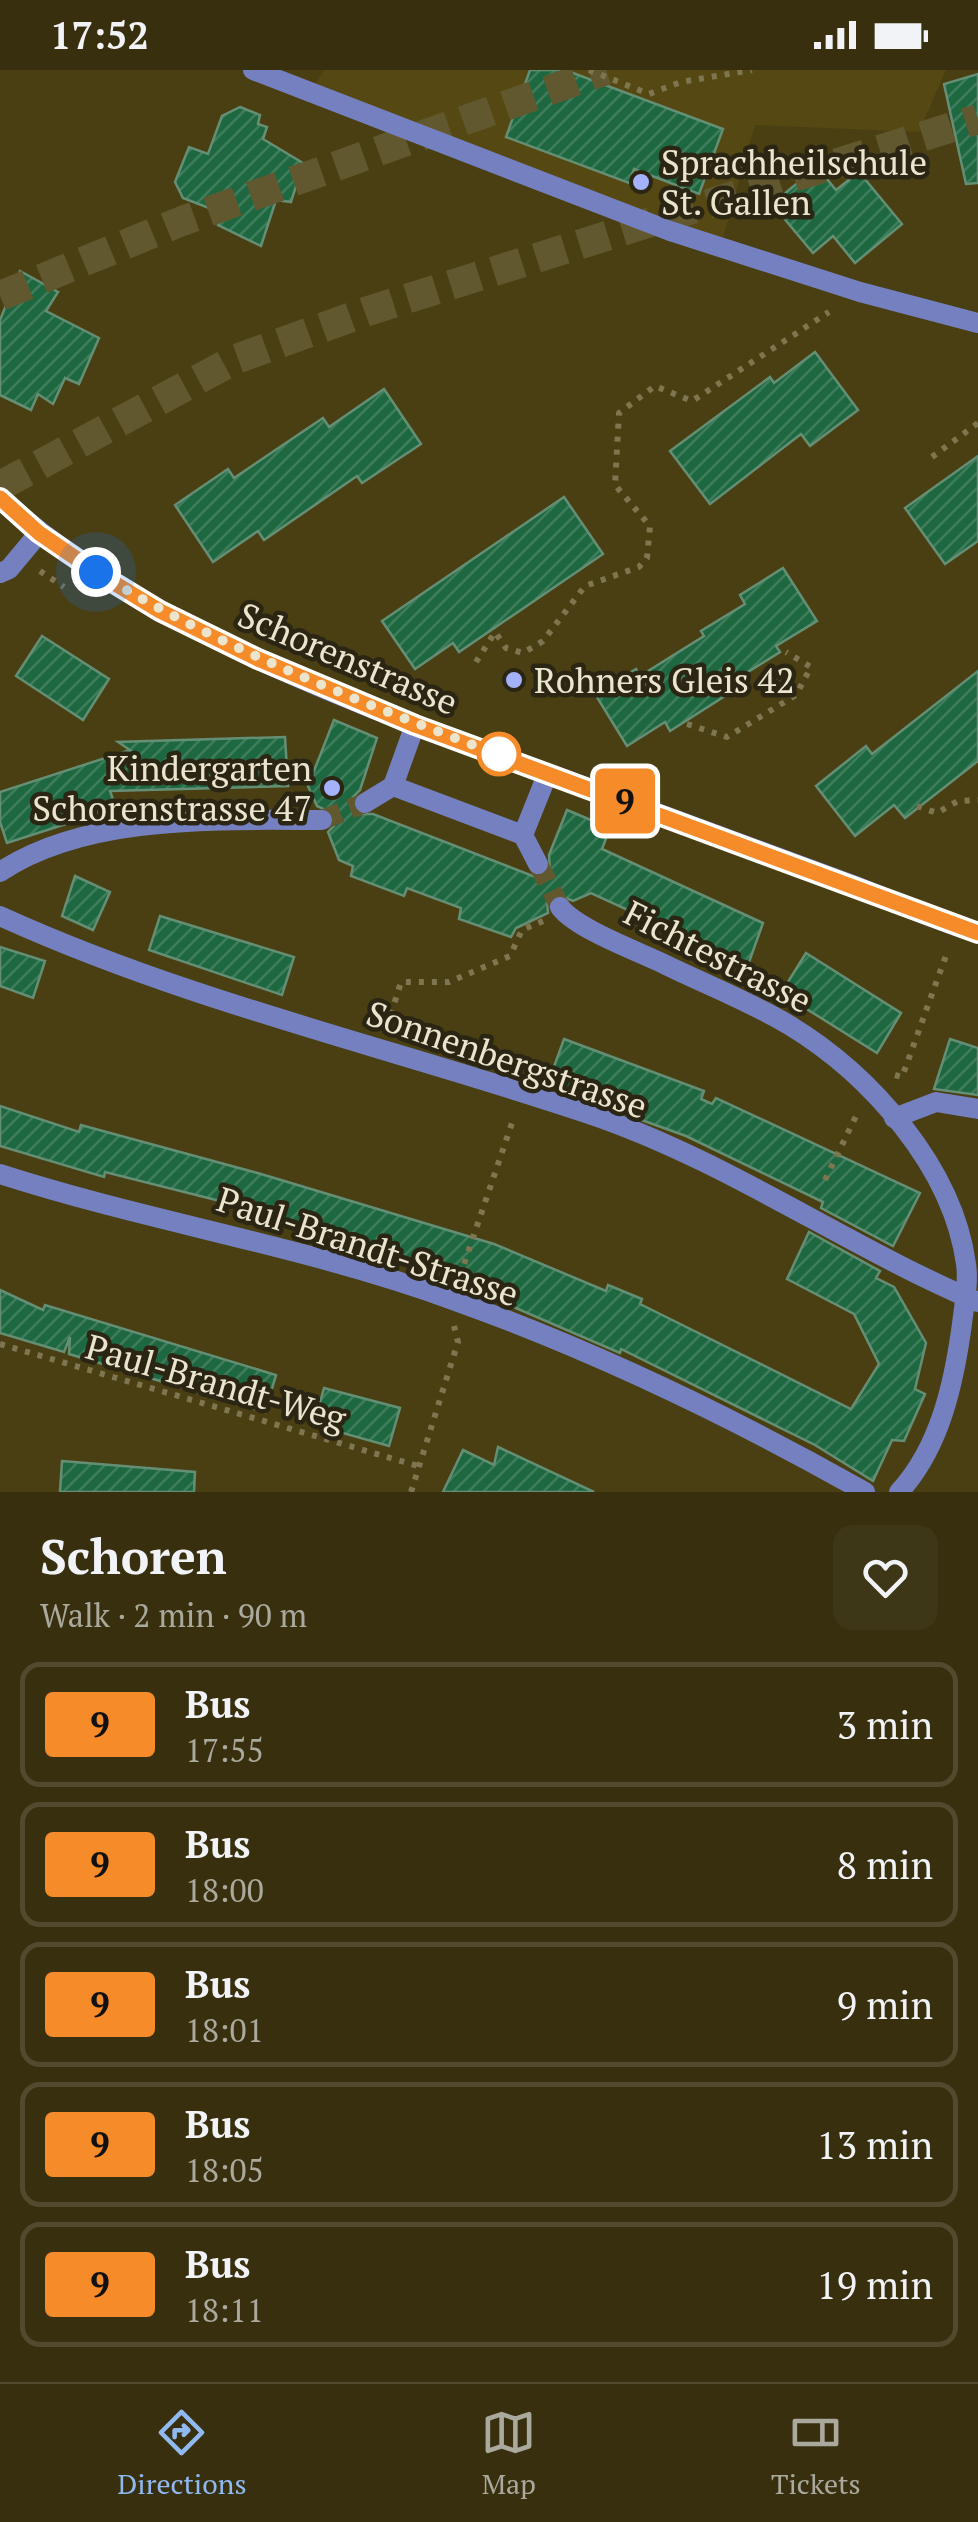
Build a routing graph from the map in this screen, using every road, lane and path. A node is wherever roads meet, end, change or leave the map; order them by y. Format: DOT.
graph roads {
  1 [pos="253,70"];
  2 [pos="589,70"];
  3 [pos="752,70"];
  4 [pos="829,312"];
  5 [pos="978,322"];
  6 [pos="978,423"];
  7 [pos="932,457"];
  8 [pos="0,498"];
  9 [pos="39,533"];
  10 [pos="0,573"];
  11 [pos="786,652"];
  12 [pos="476,662"];
  13 [pos="688,724"];
  14 [pos="415,725"];
  15 [pos="547,775"];
  16 [pos="393,786"];
  17 [pos="978,800"];
  18 [pos="365,803"];
  19 [pos="917,806"];
  20 [pos="322,820"];
  21 [pos="523,835"];
  22 [pos="538,864"];
  23 [pos="0,872"];
  24 [pos="561,910"];
  25 [pos="0,916"];
  26 [pos="956,926"];
  27 [pos="978,933"];
  28 [pos="375,1027"];
  29 [pos="868,1087"];
  30 [pos="978,1109"];
  31 [pos="894,1118"];
  32 [pos="510,1129"];
  33 [pos="0,1174"];
  34 [pos="825,1180"];
  35 [pos="478,1223"];
  36 [pos="972,1299"];
  37 [pos="457,1333"];
  38 [pos="0,1344"];
  39 [pos="418,1466"];
  40 [pos="411,1492"];
  41 [pos="865,1492"];
  42 [pos="899,1492"];
  1 -- 5 [label="street"];
  2 -- 3 [label="path"];
  4 -- 12 [label="path"];
  6 -- 7 [label="path"];
  8 -- 9 [label="street, Schorenstrasse"];
  9 -- 10 [label="street"];
  9 -- 14 [label="street, Schorenstrasse"];
  11 -- 13 [label="path"];
  14 -- 15 [label="street, Schorenstrasse"];
  14 -- 16 [label="street"];
  15 -- 21 [label="street"];
  15 -- 26 [label="street, Schorenstrasse"];
  16 -- 18 [label="street"];
  16 -- 21 [label="street"];
  17 -- 19 [label="path"];
  20 -- 23 [label="street"];
  21 -- 22 [label="street"];
  24 -- 28 [label="path"];
  24 -- 29 [label="street, Fichtestrasse"];
  25 -- 36 [label="street, Sonnenbergstrasse"];
  26 -- 27 [label="street, Schorenstrasse"];
  26 -- 29 [label="path"];
  29 -- 31 [label="street, Fichtestrasse"];
  29 -- 34 [label="path"];
  30 -- 31 [label="street"];
  31 -- 36 [label="street, Fichtestrasse"];
  32 -- 35 [label="path"];
  33 -- 41 [label="street, Paul-Brandt-Strasse"];
  36 -- 42 [label="street, Fichtestrasse"];
  37 -- 39 [label="path"];
  38 -- 39 [label="path, Paul-Brandt-Weg"];
  39 -- 40 [label="path"];
}
